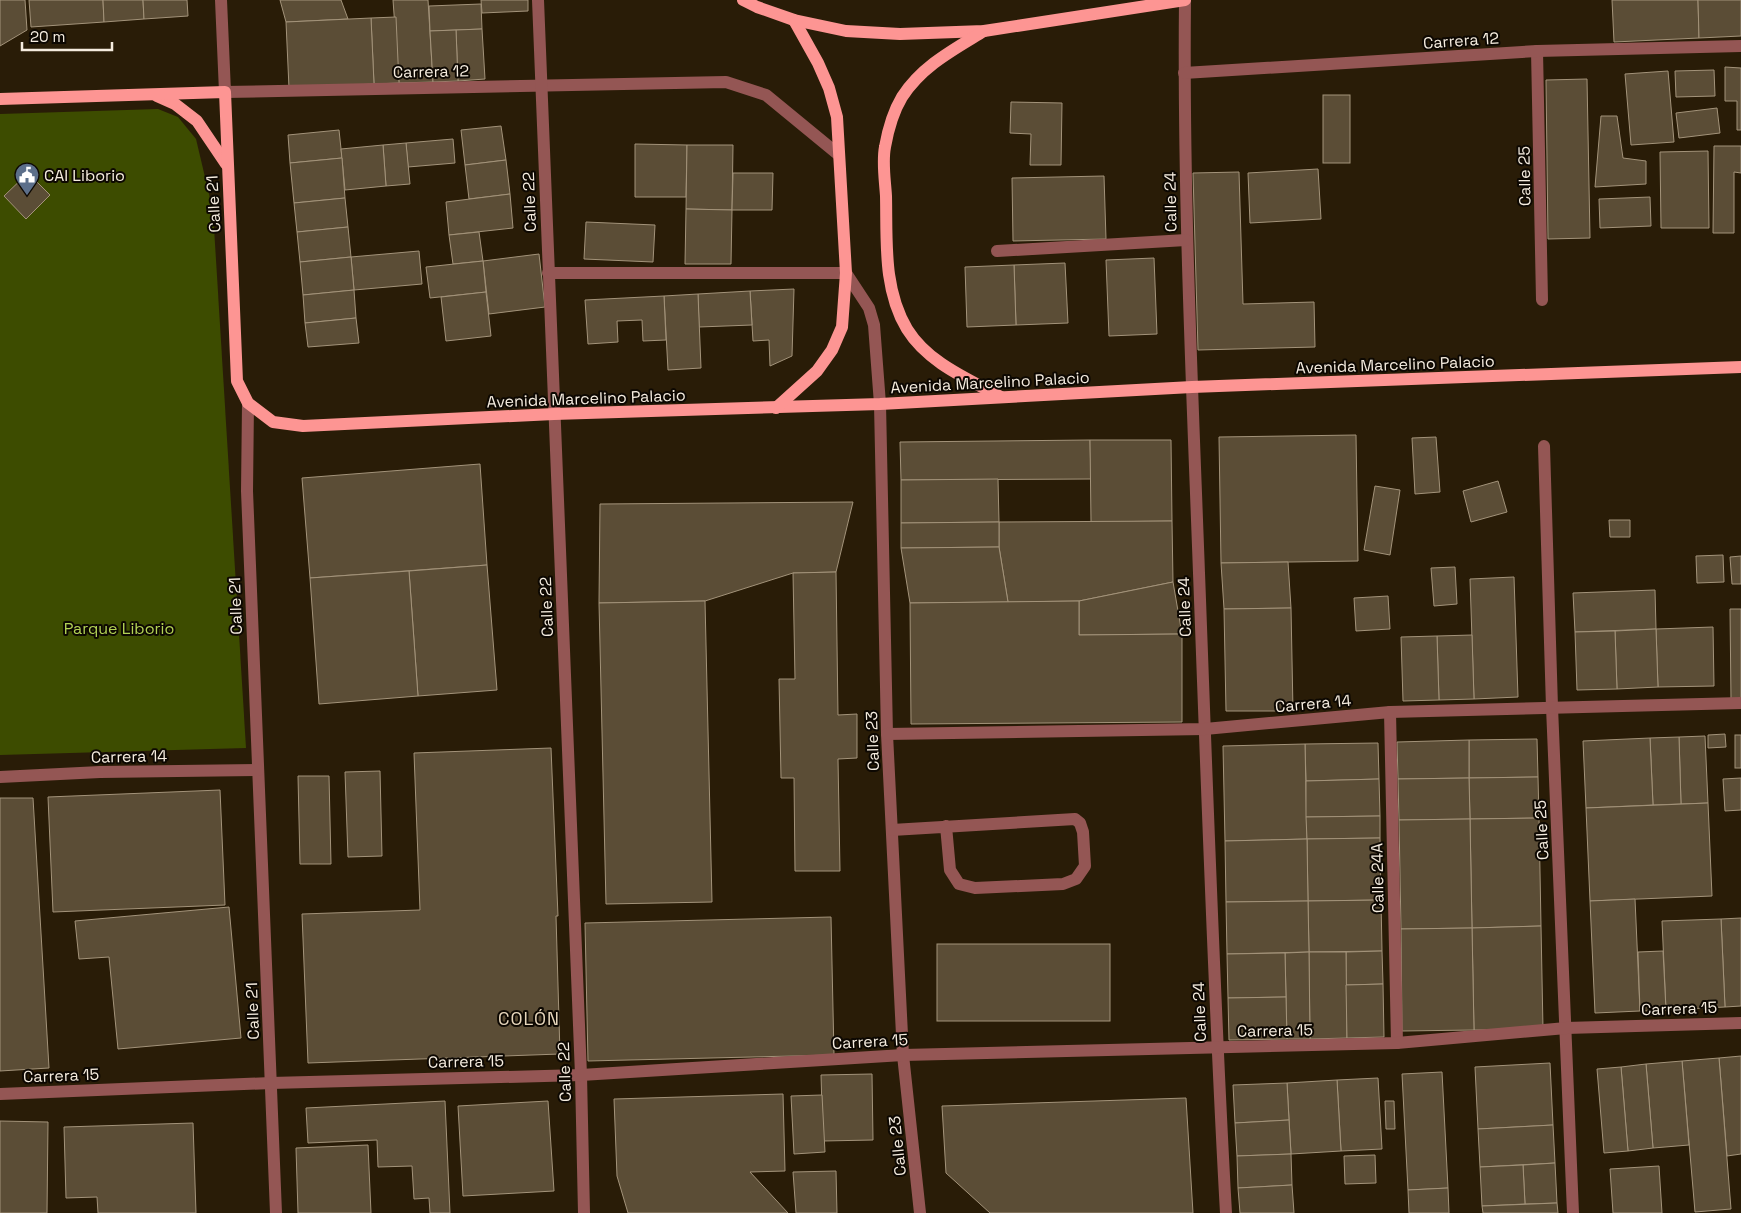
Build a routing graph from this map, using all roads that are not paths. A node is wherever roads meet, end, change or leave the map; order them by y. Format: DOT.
graph roads {
  1 [pos="221,0"];
  2 [pos="538,0"];
  3 [pos="743,0"];
  4 [pos="1185,0"];
  5 [pos="794,20"];
  6 [pos="984,31"];
  7 [pos="1741,46"];
  8 [pos="1537,51"];
  9 [pos="1184,73"];
  10 [pos="541,85"];
  11 [pos="225,92"];
  12 [pos="150,93"];
  13 [pos="0,99"];
  14 [pos="839,155"];
  15 [pos="228,166"];
  16 [pos="1186,240"];
  17 [pos="997,251"];
  18 [pos="548,273"];
  19 [pos="846,273"];
  20 [pos="1542,300"];
  21 [pos="1741,367"];
  22 [pos="1192,387"];
  23 [pos="1001,397"];
  24 [pos="248,404"];
  25 [pos="880,404"];
  26 [pos="776,408"];
  27 [pos="554,414"];
  28 [pos="1544,446"];
  29 [pos="1741,703"];
  30 [pos="1552,707"];
  31 [pos="1390,712"];
  32 [pos="1205,730"];
  33 [pos="888,734"];
  34 [pos="258,770"];
  35 [pos="0,777"];
  36 [pos="946,826"];
  37 [pos="892,830"];
  38 [pos="1741,1023"];
  39 [pos="1566,1028"];
  40 [pos="1397,1043"];
  41 [pos="1217,1048"];
  42 [pos="903,1054"];
  43 [pos="581,1074"];
  44 [pos="271,1082"];
  45 [pos="0,1094"];
  46 [pos="276,1213"];
  47 [pos="584,1213"];
  48 [pos="920,1213"];
  49 [pos="1226,1213"];
  50 [pos="1573,1213"];
  1 -- 11 [label="street, Calle 21"];
  2 -- 10 [label="street, Calle 22"];
  3 -- 5 [label="main road"];
  4 -- 6 [label="main road"];
  4 -- 9 [label="street, Calle 24"];
  5 -- 6 [label="main road"];
  5 -- 14 [label="main road"];
  6 -- 23 [label="main road"];
  7 -- 8 [label="street, Carrera 12"];
  8 -- 9 [label="street, Carrera 12"];
  8 -- 20 [label="street, Calle 25"];
  9 -- 16 [label="street, Calle 24"];
  10 -- 11 [label="street, Carrera 12"];
  10 -- 14 [label="street, Carrera 12"];
  10 -- 18 [label="street, Calle 22"];
  11 -- 12 [label="main road, Carrera 12"];
  11 -- 15 [label="main road, Calle 21"];
  12 -- 13 [label="main road, Carrera 12"];
  12 -- 15 [label="main road"];
  14 -- 19 [label="main road"];
  15 -- 24 [label="main road, Calle 21"];
  16 -- 17 [label="street"];
  16 -- 22 [label="street, Calle 24"];
  18 -- 19 [label="street"];
  18 -- 27 [label="street, Calle 22"];
  19 -- 25 [label="street, Calle 23"];
  19 -- 26 [label="main road"];
  21 -- 22 [label="main road, Avenida Marcelino Palacio"];
  22 -- 23 [label="main road, Avenida Marcelino Palacio"];
  22 -- 32 [label="street, Calle 24"];
  23 -- 25 [label="main road, Avenida Marcelino Palacio"];
  24 -- 27 [label="main road, Avenida Marcelino Palacio"];
  24 -- 34 [label="street, Calle 21"];
  25 -- 26 [label="main road, Avenida Marcelino Palacio"];
  25 -- 33 [label="street, Calle 23"];
  26 -- 27 [label="main road, Avenida Marcelino Palacio"];
  27 -- 43 [label="street, Calle 22"];
  28 -- 30 [label="street, Calle 25"];
  29 -- 30 [label="street, Carrera 14"];
  30 -- 31 [label="street, Carrera 14"];
  30 -- 39 [label="street, Calle 25"];
  31 -- 32 [label="street, Carrera 14"];
  31 -- 40 [label="street, Calle 24A"];
  32 -- 33 [label="street, Carrera 14"];
  32 -- 41 [label="street, Calle 24"];
  33 -- 37 [label="street, Calle 23"];
  34 -- 35 [label="street, Carrera 14"];
  34 -- 44 [label="street, Calle 21"];
  36 -- 36 [label="street"];
  36 -- 37 [label="street"];
  37 -- 42 [label="street, Calle 23"];
  38 -- 39 [label="street, Carrera 15"];
  39 -- 40 [label="street, Carrera 15"];
  39 -- 50 [label="street, Calle 25"];
  40 -- 41 [label="street, Carrera 15"];
  41 -- 42 [label="street, Carrera 15"];
  41 -- 49 [label="street, Calle 24"];
  42 -- 43 [label="street, Carrera 15"];
  42 -- 48 [label="street, Calle 23"];
  43 -- 44 [label="street, Carrera 15"];
  43 -- 47 [label="street, Calle 22"];
  44 -- 45 [label="street, Carrera 15"];
  44 -- 46 [label="street, Calle 21"];
}
